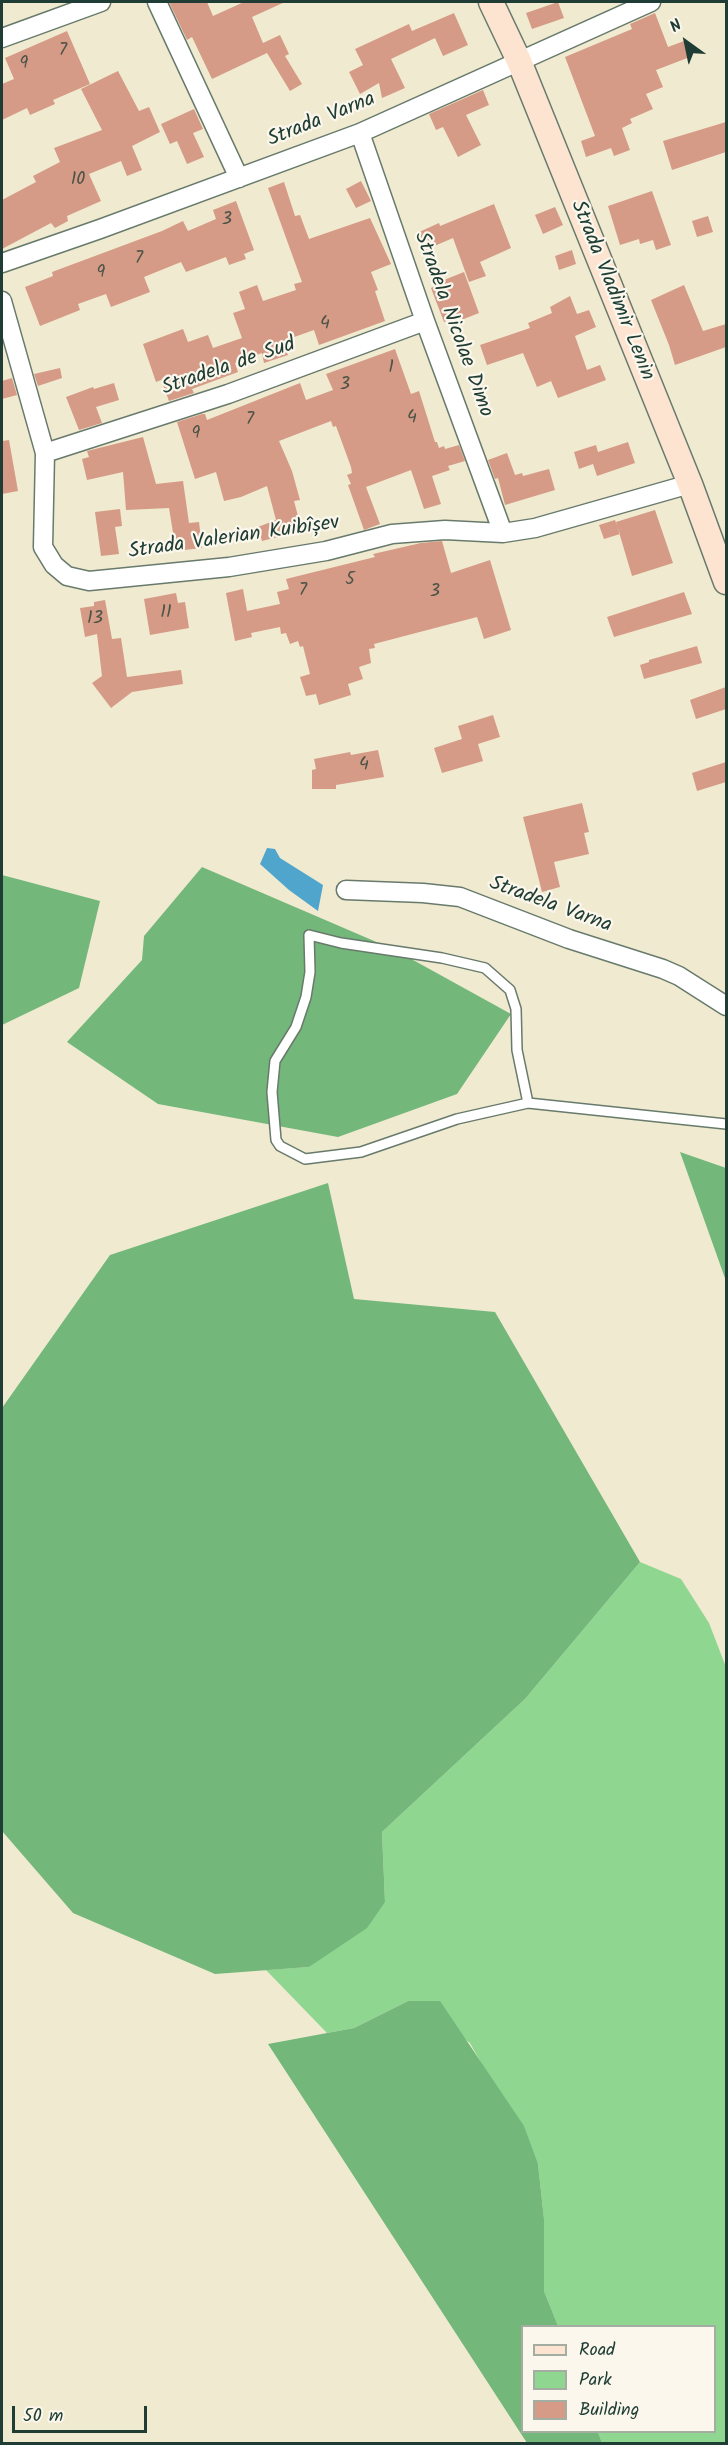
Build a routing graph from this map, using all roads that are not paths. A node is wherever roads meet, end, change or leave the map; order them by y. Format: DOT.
graph roads {
  1 [pos="101,2"];
  2 [pos="157,2"];
  3 [pos="491,2"];
  4 [pos="651,2"];
  5 [pos="2,38"];
  6 [pos="519,62"];
  7 [pos="360,133"];
  8 [pos="239,178"];
  9 [pos="2,263"];
  10 [pos="2,301"];
  11 [pos="425,321"];
  12 [pos="45,453"];
  13 [pos="690,484"];
  14 [pos="503,533"];
  15 [pos="726,582"];
  16 [pos="346,890"];
  17 [pos="726,1006"];
  18 [pos="528,1103"];
  19 [pos="726,1124"];
  1 -- 5 [label="street"];
  2 -- 8 [label="street"];
  3 -- 6 [label="main road, Strada Vladimir Lenin"];
  4 -- 6 [label="street, Strada Varna"];
  6 -- 7 [label="street, Strada Varna"];
  6 -- 13 [label="main road, Strada Vladimir Lenin"];
  7 -- 8 [label="street, Strada Varna"];
  7 -- 11 [label="street, Stradela Nicolae Dimo"];
  8 -- 9 [label="street, Strada Varna"];
  10 -- 12 [label="street, Strada Valerian Kuibîșev"];
  11 -- 12 [label="street, Stradela de Sud"];
  11 -- 14 [label="street, Stradela Nicolae Dimo"];
  12 -- 14 [label="street, Strada Valerian Kuibîșev"];
  13 -- 14 [label="street, Strada Valerian Kuibîșev"];
  13 -- 15 [label="main road, Strada Vladimir Lenin"];
  16 -- 17 [label="street, Stradela Varna"];
  18 -- 18 [label="lane"];
  18 -- 19 [label="lane"];
}
